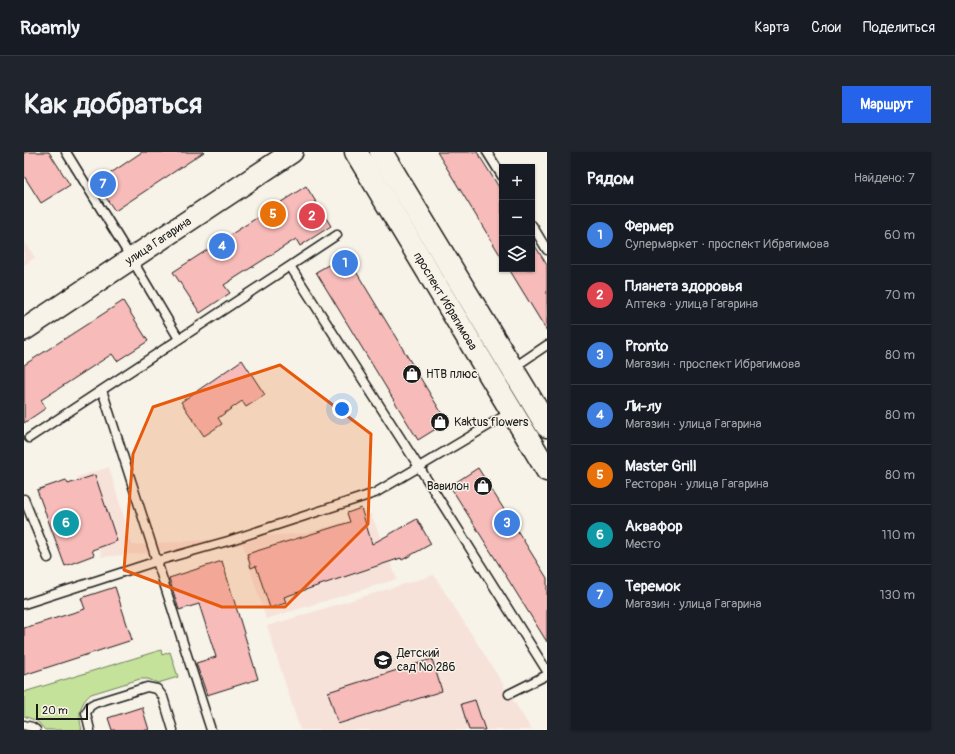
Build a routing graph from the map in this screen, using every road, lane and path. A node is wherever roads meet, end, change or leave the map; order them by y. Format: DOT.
graph roads {
  1 [pos="66,152"];
  2 [pos="292,152"];
  3 [pos="356,152"];
  4 [pos="381,152"];
  5 [pos="487,152"];
  6 [pos="499,171"];
  7 [pos="535,230"];
  8 [pos="337,235"];
  9 [pos="547,250"];
  10 [pos="131,258"];
  11 [pos="290,266"];
  12 [pos="24,330"];
  13 [pos="179,339"];
  14 [pos="547,345"];
  15 [pos="512,369"];
  16 [pos="102,390"];
  17 [pos="512,411"];
  18 [pos="547,426"];
  19 [pos="29,438"];
  20 [pos="419,467"];
  21 [pos="547,470"];
  22 [pos="24,499"];
  23 [pos="48,558"];
  24 [pos="157,561"];
  25 [pos="24,604"];
  26 [pos="547,671"];
  27 [pos="547,675"];
  28 [pos="509,694"];
  29 [pos="24,725"];
  30 [pos="36,730"];
  31 [pos="90,730"];
  32 [pos="173,730"];
  33 [pos="211,730"];
  1 -- 10 [label="lane"];
  2 -- 10 [label="street, улица Гагарина"];
  3 -- 17 [label="main road, проспект Ибрагимова"];
  4 -- 15 [label="main road, проспект Ибрагимова"];
  5 -- 6 [label="lane"];
  7 -- 9 [label="lane"];
  8 -- 11 [label="lane"];
  10 -- 12 [label="street, улица Гагарина"];
  10 -- 13 [label="lane"];
  11 -- 13 [label="lane"];
  11 -- 20 [label="lane"];
  13 -- 16 [label="lane"];
  14 -- 15 [label="lane"];
  15 -- 18 [label="main road, проспект Ибрагимова"];
  16 -- 19 [label="lane"];
  16 -- 24 [label="lane"];
  17 -- 20 [label="lane"];
  17 -- 21 [label="main road, проспект Ибрагимова"];
  20 -- 24 [label="lane"];
  20 -- 26 [label="lane"];
  22 -- 23 [label="lane"];
  24 -- 25 [label="lane"];
  24 -- 33 [label="lane"];
  27 -- 28 [label="lane"];
  29 -- 30 [label="lane"];
  31 -- 32 [label="lane"];
}
